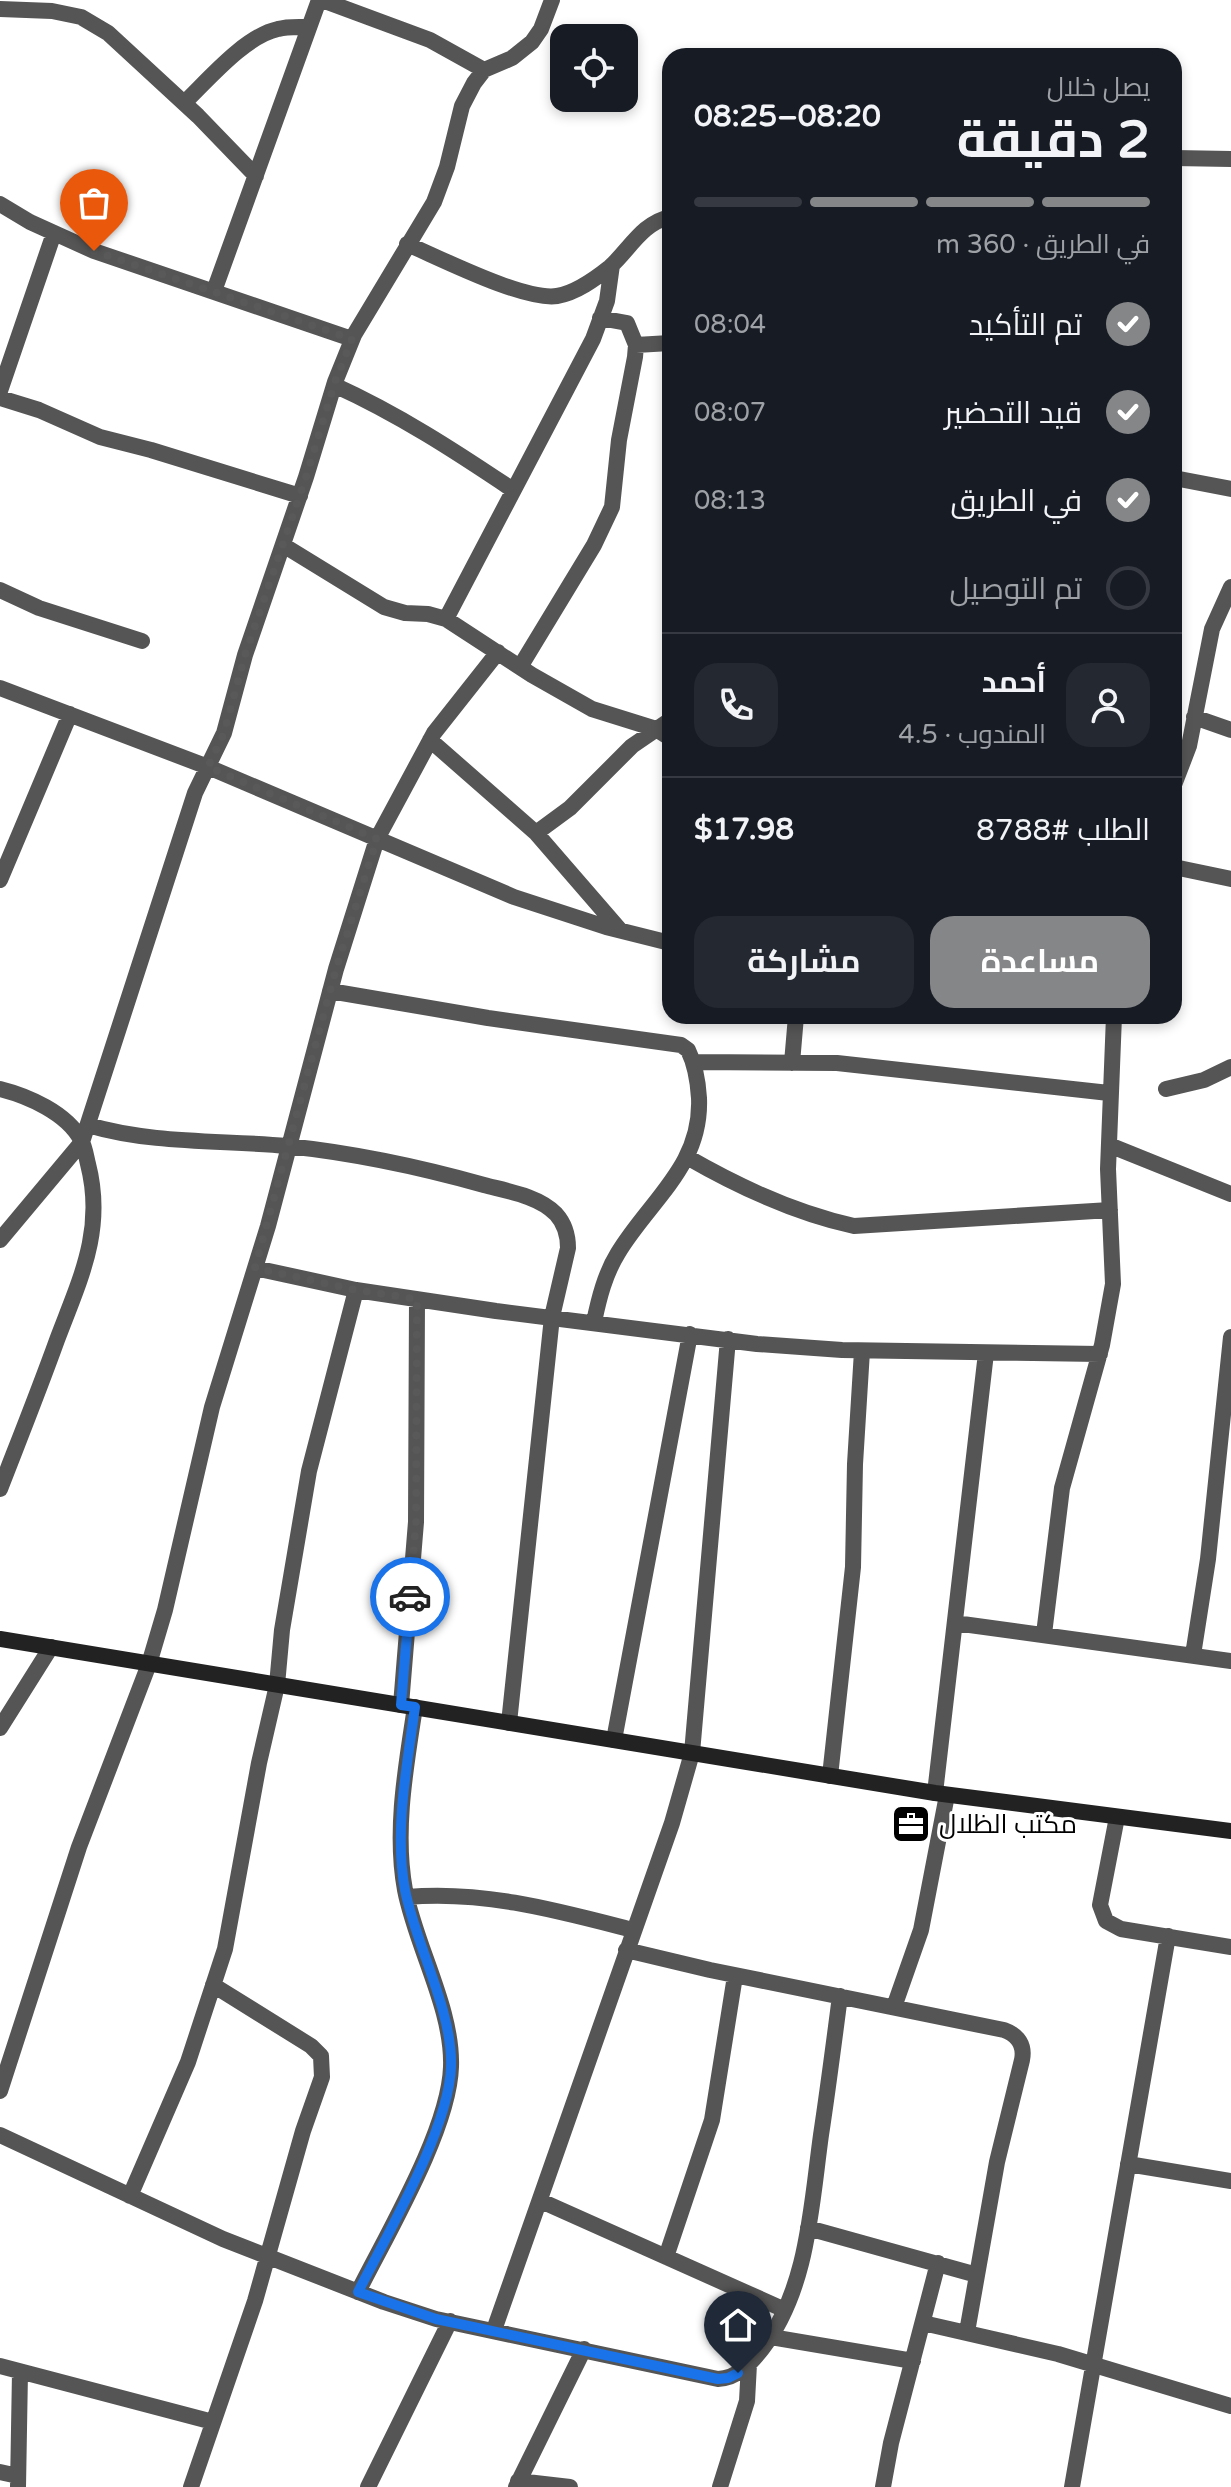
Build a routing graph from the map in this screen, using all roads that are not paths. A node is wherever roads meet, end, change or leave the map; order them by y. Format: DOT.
graph roads {
  1 [pos="320,0"];
  2 [pos="552,0"];
  3 [pos="0,9"];
  4 [pos="309,27"];
  5 [pos="484,70"];
  6 [pos="184,103"];
  7 [pos="1182,158"];
  8 [pos="1231,159"];
  9 [pos="256,176"];
  10 [pos="0,204"];
  11 [pos="662,219"];
  12 [pos="54,233"];
  13 [pos="407,244"];
  14 [pos="612,265"];
  15 [pos="214,291"];
  16 [pos="600,318"];
  17 [pos="352,339"];
  18 [pos="662,343"];
  19 [pos="636,345"];
  20 [pos="334,385"];
  21 [pos="0,391"];
  22 [pos="0,398"];
  23 [pos="1182,480"];
  24 [pos="1231,489"];
  25 [pos="513,490"];
  26 [pos="300,496"];
  27 [pos="283,545"];
  28 [pos="1231,587"];
  29 [pos="0,590"];
  30 [pos="446,619"];
  31 [pos="142,641"];
  32 [pos="498,652"];
  33 [pos="520,667"];
  34 [pos="0,688"];
  35 [pos="70,714"];
  36 [pos="1194,717"];
  37 [pos="662,728"];
  38 [pos="1231,730"];
  39 [pos="662,731"];
  40 [pos="430,740"];
  41 [pos="1182,764"];
  42 [pos="208,767"];
  43 [pos="536,833"];
  44 [pos="377,839"];
  45 [pos="1182,869"];
  46 [pos="1231,879"];
  47 [pos="0,880"];
  48 [pos="620,930"];
  49 [pos="662,941"];
  50 [pos="330,991"];
  51 [pos="795,1024"];
  52 [pos="1113,1024"];
  53 [pos="693,1062"];
  54 [pos="792,1063"];
  55 [pos="1231,1067"];
  56 [pos="0,1089"];
  57 [pos="1166,1089"];
  58 [pos="1109,1093"];
  59 [pos="88,1125"];
  60 [pos="82,1142"];
  61 [pos="1109,1145"];
  62 [pos="289,1146"];
  63 [pos="687,1157"];
  64 [pos="1231,1194"];
  65 [pos="1110,1210"];
  66 [pos="0,1240"];
  67 [pos="255,1268"];
  68 [pos="356,1290"];
  69 [pos="417,1299"];
  70 [pos="552,1317"];
  71 [pos="594,1322"];
  72 [pos="690,1334"];
  73 [pos="1231,1337"];
  74 [pos="728,1339"];
  75 [pos="862,1351"];
  76 [pos="986,1353"];
  77 [pos="1100,1354"];
  78 [pos="0,1489"];
  79 [pos="955,1623"];
  80 [pos="1044,1634"];
  81 [pos="0,1639"];
  82 [pos="51,1647"];
  83 [pos="1193,1655"];
  84 [pos="1231,1661"];
  85 [pos="149,1664"];
  86 [pos="277,1685"];
  87 [pos="408,1706"];
  88 [pos="509,1723"];
  89 [pos="0,1728"];
  90 [pos="614,1740"];
  91 [pos="692,1753"];
  92 [pos="830,1776"];
  93 [pos="941,1794"];
  94 [pos="1117,1817"];
  95 [pos="1231,1831"];
  96 [pos="407,1897"];
  97 [pos="633,1930"];
  98 [pos="1168,1936"];
  99 [pos="1231,1947"];
  100 [pos="626,1950"];
  101 [pos="735,1976"];
  102 [pos="213,1985"];
  103 [pos="840,1996"];
  104 [pos="894,2007"];
  105 [pos="0,2091"];
  106 [pos="0,2135"];
  107 [pos="1128,2164"];
  108 [pos="1231,2181"];
  109 [pos="130,2196"];
  110 [pos="541,2201"];
  111 [pos="808,2228"];
  112 [pos="268,2257"];
  113 [pos="666,2257"];
  114 [pos="938,2263"];
  115 [pos="977,2275"];
  116 [pos="358,2292"];
  117 [pos="785,2310"];
  118 [pos="450,2321"];
  119 [pos="923,2323"];
  120 [pos="494,2330"];
  121 [pos="967,2332"];
  122 [pos="771,2337"];
  123 [pos="584,2349"];
  124 [pos="913,2361"];
  125 [pos="749,2364"];
  126 [pos="1094,2364"];
  127 [pos="0,2366"];
  128 [pos="20,2372"];
  129 [pos="1231,2406"];
  130 [pos="213,2422"];
  131 [pos="0,2472"];
  132 [pos="18,2482"];
  133 [pos="517,2484"];
  134 [pos="191,2487"];
  135 [pos="368,2487"];
  136 [pos="570,2487"];
  137 [pos="720,2487"];
  138 [pos="883,2487"];
  139 [pos="1072,2487"];
  1 -- 4 [label="street"];
  1 -- 5 [label="street"];
  2 -- 5 [label="street"];
  3 -- 6 [label="street"];
  4 -- 6 [label="street"];
  4 -- 9 [label="street"];
  5 -- 13 [label="street"];
  6 -- 9 [label="street"];
  7 -- 8 [label="street"];
  9 -- 15 [label="street"];
  10 -- 12 [label="street"];
  11 -- 14 [label="street"];
  12 -- 15 [label="street"];
  12 -- 21 [label="street"];
  13 -- 14 [label="street"];
  13 -- 17 [label="street"];
  14 -- 16 [label="street"];
  15 -- 17 [label="street"];
  16 -- 19 [label="street"];
  16 -- 25 [label="street"];
  17 -- 20 [label="street"];
  18 -- 19 [label="street"];
  19 -- 33 [label="street"];
  20 -- 25 [label="street"];
  20 -- 26 [label="street"];
  22 -- 26 [label="street"];
  23 -- 24 [label="street"];
  25 -- 30 [label="street"];
  26 -- 27 [label="street"];
  27 -- 30 [label="street"];
  27 -- 42 [label="street"];
  28 -- 36 [label="street"];
  29 -- 31 [label="street"];
  30 -- 32 [label="street"];
  32 -- 33 [label="street"];
  32 -- 40 [label="street"];
  33 -- 37 [label="street"];
  34 -- 35 [label="street"];
  35 -- 42 [label="street"];
  35 -- 47 [label="street"];
  36 -- 38 [label="street"];
  36 -- 41 [label="street"];
  39 -- 43 [label="street"];
  40 -- 43 [label="street"];
  40 -- 44 [label="street"];
  42 -- 44 [label="street"];
  42 -- 59 [label="street"];
  43 -- 48 [label="street"];
  44 -- 48 [label="street"];
  44 -- 50 [label="street"];
  45 -- 46 [label="street"];
  48 -- 49 [label="street"];
  50 -- 53 [label="street"];
  50 -- 62 [label="street"];
  51 -- 54 [label="street"];
  52 -- 58 [label="street"];
  53 -- 54 [label="street"];
  53 -- 63 [label="street"];
  54 -- 58 [label="street"];
  55 -- 57 [label="street"];
  56 -- 60 [label="street"];
  58 -- 61 [label="street"];
  59 -- 60 [label="street"];
  59 -- 62 [label="street"];
  60 -- 66 [label="street"];
  60 -- 78 [label="street"];
  61 -- 64 [label="street"];
  61 -- 65 [label="street"];
  62 -- 67 [label="street"];
  62 -- 70 [label="street"];
  63 -- 65 [label="street"];
  63 -- 71 [label="street"];
  65 -- 77 [label="street"];
  67 -- 68 [label="street"];
  67 -- 85 [label="street"];
  68 -- 69 [label="street"];
  68 -- 86 [label="street"];
  69 -- 70 [label="street"];
  69 -- 87 [label="street"];
  70 -- 71 [label="street"];
  70 -- 88 [label="street"];
  71 -- 72 [label="street"];
  72 -- 74 [label="street"];
  72 -- 90 [label="street"];
  73 -- 83 [label="street"];
  74 -- 75 [label="street"];
  74 -- 91 [label="street"];
  75 -- 76 [label="street"];
  75 -- 92 [label="street"];
  76 -- 77 [label="street"];
  76 -- 79 [label="street"];
  77 -- 80 [label="street"];
  79 -- 80 [label="street"];
  79 -- 93 [label="street"];
  80 -- 83 [label="street"];
  81 -- 82 [label="street"];
  82 -- 85 [label="street"];
  82 -- 89 [label="street"];
  83 -- 84 [label="street"];
  85 -- 86 [label="street"];
  85 -- 105 [label="street"];
  86 -- 87 [label="street"];
  86 -- 102 [label="street"];
  87 -- 88 [label="street"];
  87 -- 96 [label="street"];
  88 -- 90 [label="street"];
  90 -- 91 [label="street"];
  91 -- 92 [label="street"];
  91 -- 97 [label="street"];
  92 -- 93 [label="street"];
  93 -- 94 [label="street"];
  93 -- 104 [label="street"];
  94 -- 95 [label="street"];
  94 -- 98 [label="street"];
  96 -- 97 [label="street"];
  96 -- 116 [label="street"];
  97 -- 100 [label="street"];
  98 -- 99 [label="street"];
  98 -- 107 [label="street"];
  100 -- 101 [label="street"];
  100 -- 110 [label="street"];
  101 -- 103 [label="street"];
  101 -- 113 [label="street"];
  102 -- 109 [label="street"];
  102 -- 112 [label="street"];
  103 -- 104 [label="street"];
  103 -- 111 [label="street"];
  104 -- 115 [label="street"];
  106 -- 109 [label="street"];
  107 -- 108 [label="street"];
  107 -- 126 [label="street"];
  109 -- 112 [label="street"];
  110 -- 113 [label="street"];
  110 -- 120 [label="street"];
  111 -- 114 [label="street"];
  111 -- 117 [label="street"];
  112 -- 116 [label="street"];
  112 -- 130 [label="street"];
  113 -- 117 [label="street"];
  114 -- 115 [label="street"];
  114 -- 119 [label="street"];
  115 -- 121 [label="street"];
  116 -- 118 [label="street"];
  117 -- 122 [label="street"];
  118 -- 120 [label="street"];
  118 -- 135 [label="street"];
  119 -- 121 [label="street"];
  119 -- 124 [label="street"];
  120 -- 123 [label="street"];
  121 -- 126 [label="street"];
  122 -- 124 [label="street"];
  122 -- 125 [label="street"];
  123 -- 125 [label="street"];
  123 -- 133 [label="street"];
  124 -- 138 [label="street"];
  125 -- 137 [label="street"];
  126 -- 129 [label="street"];
  126 -- 139 [label="street"];
  127 -- 128 [label="street"];
  128 -- 130 [label="street"];
  128 -- 132 [label="street"];
  130 -- 134 [label="street"];
  131 -- 132 [label="street"];
  133 -- 136 [label="street"];
}
